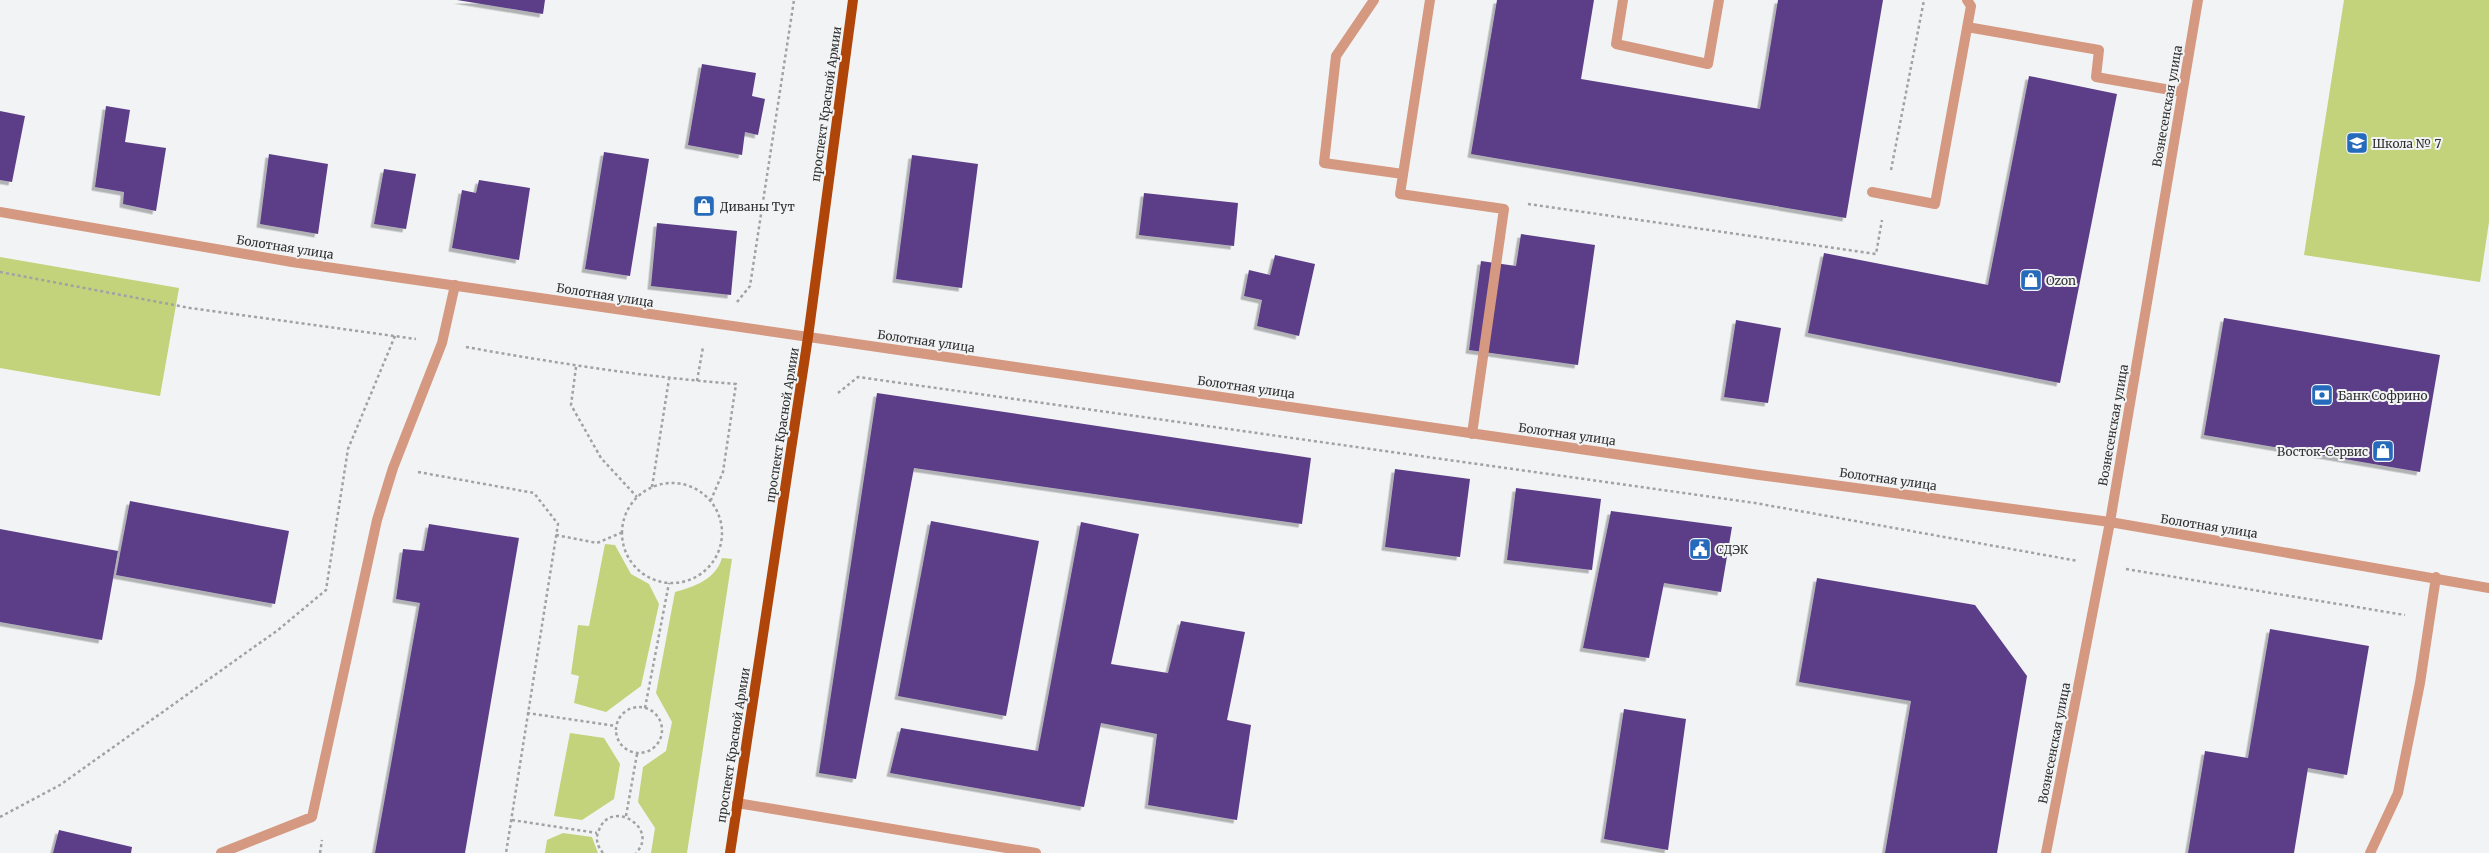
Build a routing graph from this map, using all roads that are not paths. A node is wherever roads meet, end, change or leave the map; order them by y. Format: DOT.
graph roads {
  1 [pos="853,0"];
  2 [pos="1374,0"];
  3 [pos="1430,0"];
  4 [pos="1623,0"];
  5 [pos="1719,0"];
  6 [pos="1967,0"];
  7 [pos="2198,0"];
  8 [pos="1967,27"];
  9 [pos="2182,92"];
  10 [pos="1403,174"];
  11 [pos="1872,192"];
  12 [pos="0,212"];
  13 [pos="455,285"];
  14 [pos="808,337"];
  15 [pos="1472,434"];
  16 [pos="2110,522"];
  17 [pos="2436,577"];
  18 [pos="2489,588"];
  19 [pos="737,803"];
  20 [pos="221,853"];
  21 [pos="730,853"];
  22 [pos="1036,853"];
  23 [pos="2046,853"];
  24 [pos="2370,853"];
  1 -- 14 [label="main road, проспект Красной Армии"];
  2 -- 10 [label="street"];
  3 -- 10 [label="street"];
  4 -- 5 [label="street"];
  6 -- 8 [label="street"];
  7 -- 9 [label="street, Вознесенская улица"];
  8 -- 9 [label="street"];
  8 -- 11 [label="street"];
  9 -- 16 [label="street, Вознесенская улица"];
  10 -- 15 [label="street"];
  12 -- 13 [label="street, Болотная улица"];
  13 -- 14 [label="street, Болотная улица"];
  13 -- 20 [label="street"];
  14 -- 15 [label="street, Болотная улица"];
  14 -- 19 [label="main road, проспект Красной Армии"];
  15 -- 16 [label="street, Болотная улица"];
  16 -- 17 [label="street, Болотная улица"];
  16 -- 23 [label="street, Вознесенская улица"];
  17 -- 18 [label="street, Болотная улица"];
  17 -- 24 [label="street"];
  19 -- 21 [label="main road, проспект Красной Армии"];
  19 -- 22 [label="street"];
}
